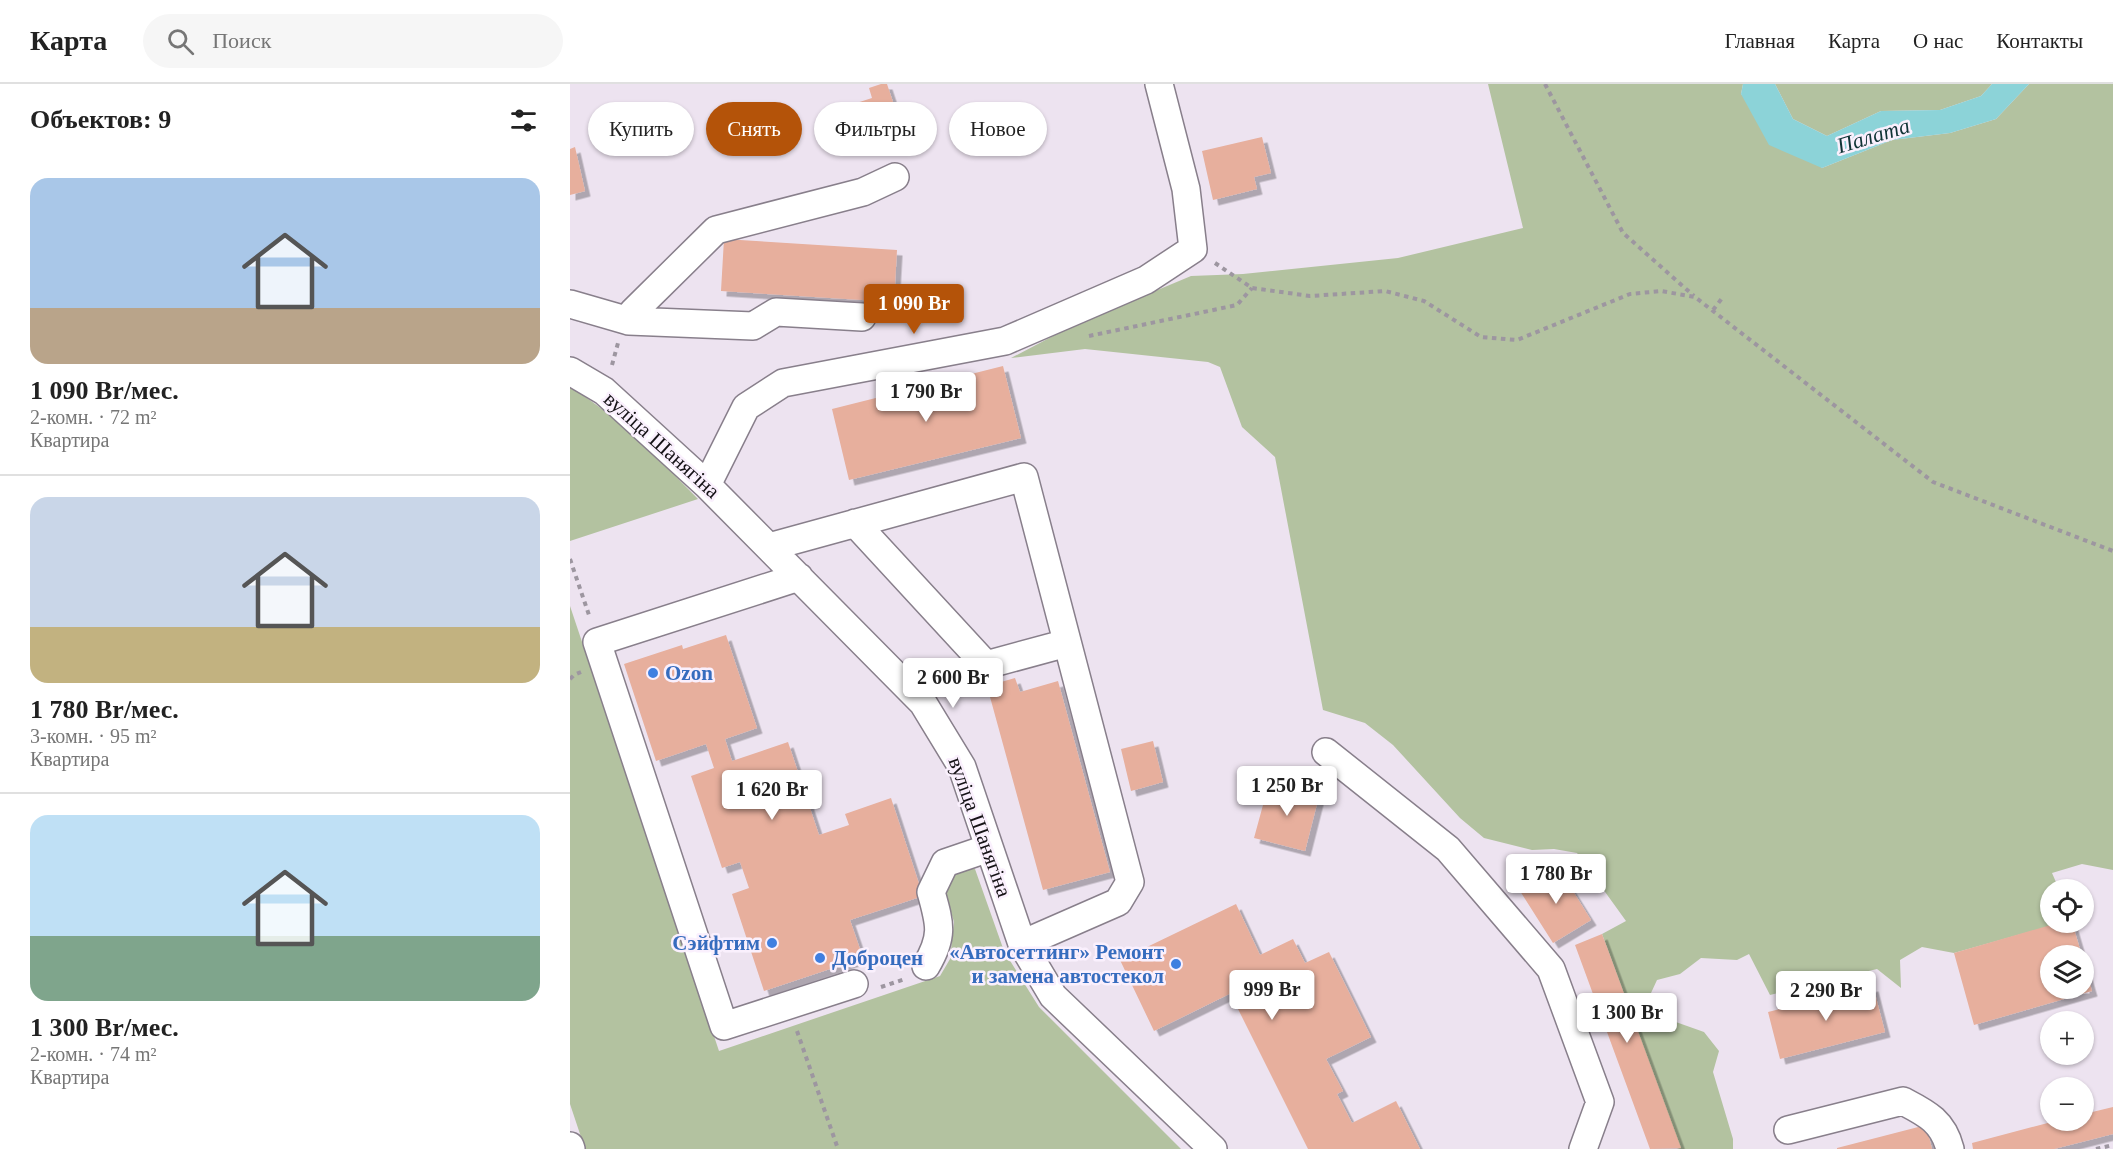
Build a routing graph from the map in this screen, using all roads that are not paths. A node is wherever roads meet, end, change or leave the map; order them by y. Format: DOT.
graph roads {
  1 [pos="1159,84"];
  2 [pos="895,177"];
  3 [pos="570,304"];
  4 [pos="862,317"];
  5 [pos="629,321"];
  6 [pos="570,371"];
  7 [pos="707,485"];
  8 [pos="855,523"];
  9 [pos="769,547"];
  10 [pos="799,577"];
  11 [pos="1067,643"];
  12 [pos="1326,752"];
  13 [pos="989,848"];
  14 [pos="1022,945"];
  15 [pos="926,966"];
  16 [pos="854,984"];
  17 [pos="1788,1130"];
  18 [pos="1213,1149"];
  19 [pos="1583,1149"];
  20 [pos="1950,1149"];
  1 -- 7 [label="street"];
  2 -- 5 [label="street"];
  3 -- 5 [label="street"];
  4 -- 5 [label="street"];
  6 -- 7 [label="street, вуліца Шанягіна"];
  7 -- 9 [label="street, вуліца Шанягіна"];
  8 -- 9 [label="street"];
  8 -- 11 [label="street"];
  8 -- 11 [label="street"];
  9 -- 10 [label="street, вуліца Шанягіна"];
  10 -- 13 [label="street, вуліца Шанягіна"];
  10 -- 16 [label="street"];
  11 -- 14 [label="street"];
  12 -- 19 [label="street"];
  13 -- 14 [label="street, вуліца Шанягіна"];
  13 -- 15 [label="street"];
  14 -- 18 [label="street, вуліца Шанягіна"];
  17 -- 20 [label="street"];
}
